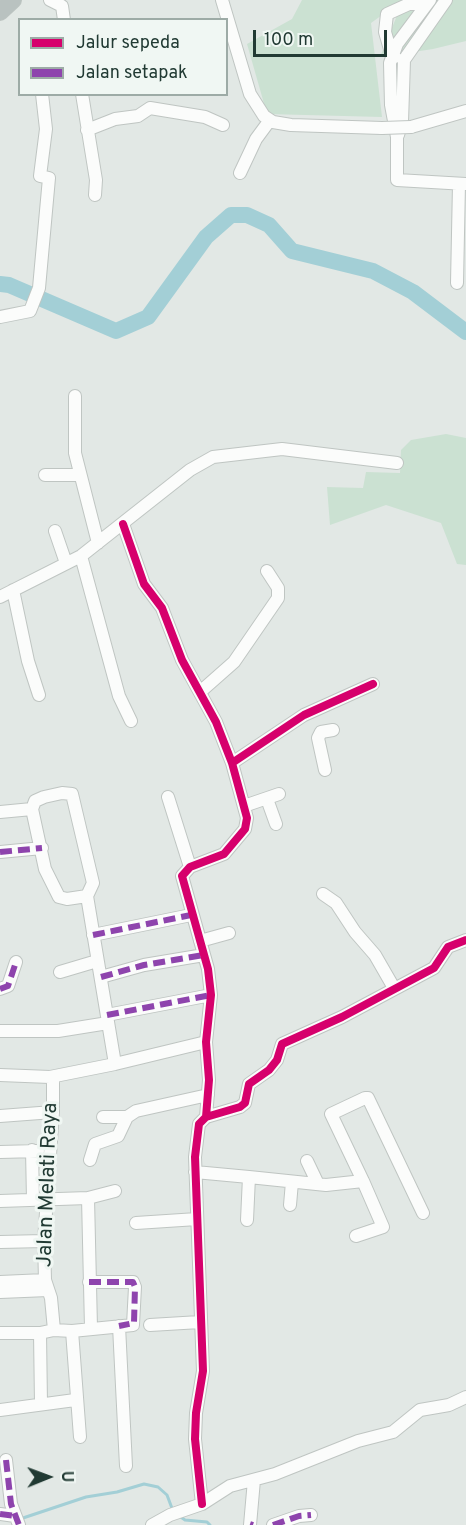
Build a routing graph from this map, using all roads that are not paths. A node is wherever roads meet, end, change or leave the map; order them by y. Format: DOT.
graph roads {
  1 [pos="13,0"];
  2 [pos="50,0"];
  3 [pos="222,0"];
  4 [pos="446,0"];
  5 [pos="429,2"];
  6 [pos="0,12"];
  7 [pos="64,18"];
  8 [pos="228,18"];
  9 [pos="228,20"];
  10 [pos="392,56"];
  11 [pos="404,60"];
  12 [pos="42,96"];
  13 [pos="82,96"];
  14 [pos="466,111"];
  15 [pos="270,120"];
  16 [pos="223,125"];
  17 [pos="87,130"];
  18 [pos="397,137"];
  19 [pos="240,173"];
  20 [pos="463,184"];
  21 [pos="95,195"];
  22 [pos="457,283"];
  23 [pos="0,317"];
  24 [pos="75,396"];
  25 [pos="397,463"];
  26 [pos="45,476"];
  27 [pos="79,476"];
  28 [pos="123,524"];
  29 [pos="55,531"];
  30 [pos="98,543"];
  31 [pos="81,556"];
  32 [pos="66,563"];
  33 [pos="267,571"];
  34 [pos="14,590"];
  35 [pos="0,597"];
  36 [pos="373,684"];
  37 [pos="200,692"];
  38 [pos="39,695"];
  39 [pos="311,712"];
  40 [pos="131,720"];
  41 [pos="232,763"];
  42 [pos="325,770"];
  43 [pos="168,797"];
  44 [pos="244,806"];
  45 [pos="32,809"];
  46 [pos="0,812"];
  47 [pos="276,824"];
  48 [pos="42,848"];
  49 [pos="0,852"];
  50 [pos="190,867"];
  51 [pos="323,894"];
  52 [pos="87,896"];
  53 [pos="191,915"];
  54 [pos="229,933"];
  55 [pos="93,935"];
  56 [pos="466,940"];
  57 [pos="200,941"];
  58 [pos="204,955"];
  59 [pos="96,961"];
  60 [pos="16,962"];
  61 [pos="60,972"];
  62 [pos="100,977"];
  63 [pos="394,988"];
  64 [pos="0,989"];
  65 [pos="210,995"];
  66 [pos="107,1019"];
  67 [pos="0,1032"];
  68 [pos="206,1042"];
  69 [pos="114,1064"];
  70 [pos="0,1075"];
  71 [pos="50,1077"];
  72 [pos="208,1095"];
  73 [pos="52,1112"];
  74 [pos="0,1116"];
  75 [pos="103,1117"];
  76 [pos="127,1117"];
  77 [pos="206,1117"];
  78 [pos="32,1150"];
  79 [pos="49,1151"];
  80 [pos="0,1152"];
  81 [pos="90,1160"];
  82 [pos="308,1161"];
  83 [pos="195,1172"];
  84 [pos="249,1177"];
  85 [pos="363,1181"];
  86 [pos="292,1182"];
  87 [pos="318,1184"];
  88 [pos="115,1191"];
  89 [pos="88,1198"];
  90 [pos="39,1200"];
  91 [pos="0,1201"];
  92 [pos="290,1205"];
  93 [pos="423,1212"];
  94 [pos="197,1219"];
  95 [pos="247,1220"];
  96 [pos="136,1223"];
  97 [pos="356,1236"];
  98 [pos="44,1241"];
  99 [pos="0,1242"];
  100 [pos="0,1282"];
  101 [pos="89,1282"];
  102 [pos="46,1285"];
  103 [pos="0,1292"];
  104 [pos="200,1322"];
  105 [pos="150,1325"];
  106 [pos="119,1326"];
  107 [pos="91,1328"];
  108 [pos="54,1330"];
  109 [pos="72,1331"];
  110 [pos="40,1333"];
  111 [pos="0,1334"];
  112 [pos="466,1397"];
  113 [pos="75,1400"];
  114 [pos="41,1404"];
  115 [pos="0,1410"];
  116 [pos="80,1437"];
  117 [pos="6,1460"];
  118 [pos="126,1466"];
  119 [pos="254,1480"];
  120 [pos="202,1504"];
  121 [pos="0,1514"];
  122 [pos="311,1515"];
  123 [pos="17,1520"];
  124 [pos="152,1525"];
  125 [pos="251,1525"];
  126 [pos="273,1525"];
  1 -- 6 [label="highway"];
  2 -- 7 [label="street"];
  3 -- 8 [label="street"];
  4 -- 11 [label="street"];
  5 -- 10 [label="street"];
  5 -- 10 [label="street"];
  9 -- 15 [label="street"];
  10 -- 11 [label="street"];
  10 -- 18 [label="street"];
  11 -- 18 [label="street"];
  12 -- 23 [label="street"];
  13 -- 17 [label="street"];
  14 -- 15 [label="street, bridge"];
  15 -- 19 [label="street"];
  16 -- 17 [label="street"];
  17 -- 21 [label="street"];
  18 -- 20 [label="street"];
  20 -- 22 [label="street"];
  24 -- 27 [label="street"];
  25 -- 28 [label="street"];
  26 -- 27 [label="street"];
  27 -- 30 [label="street"];
  28 -- 30 [label="street"];
  28 -- 37 [label="street"];
  29 -- 32 [label="street"];
  30 -- 31 [label="street"];
  31 -- 32 [label="street"];
  31 -- 40 [label="street"];
  32 -- 34 [label="street"];
  33 -- 37 [label="street"];
  34 -- 35 [label="street"];
  34 -- 38 [label="street"];
  36 -- 39 [label="street"];
  37 -- 41 [label="street"];
  39 -- 41 [label="street"];
  39 -- 42 [label="street"];
  41 -- 44 [label="street"];
  43 -- 50 [label="street"];
  44 -- 47 [label="street"];
  44 -- 50 [label="street"];
  45 -- 46 [label="street"];
  45 -- 48 [label="street"];
  45 -- 52 [label="street"];
  48 -- 49 [label="street"];
  48 -- 52 [label="street"];
  50 -- 53 [label="street"];
  51 -- 63 [label="street"];
  52 -- 55 [label="street"];
  53 -- 55 [label="street"];
  53 -- 57 [label="street"];
  54 -- 57 [label="street"];
  55 -- 59 [label="street"];
  56 -- 63 [label="street"];
  57 -- 58 [label="street"];
  58 -- 62 [label="street"];
  58 -- 65 [label="street"];
  59 -- 61 [label="street"];
  59 -- 62 [label="street"];
  60 -- 64 [label="street"];
  62 -- 66 [label="street"];
  63 -- 77 [label="street"];
  65 -- 66 [label="street"];
  65 -- 68 [label="street"];
  66 -- 67 [label="street"];
  66 -- 69 [label="street"];
  68 -- 69 [label="street"];
  68 -- 72 [label="street"];
  69 -- 71 [label="street"];
  70 -- 71 [label="street"];
  71 -- 73 [label="street, Jalan Melati Raya"];
  72 -- 76 [label="street"];
  72 -- 77 [label="street"];
  73 -- 74 [label="street"];
  73 -- 79 [label="street, Jalan Melati Raya"];
  75 -- 76 [label="street"];
  76 -- 81 [label="street"];
  77 -- 83 [label="street"];
  78 -- 79 [label="street"];
  78 -- 80 [label="street"];
  78 -- 90 [label="street"];
  79 -- 90 [label="street, Jalan Melati Raya"];
  82 -- 87 [label="street"];
  83 -- 84 [label="street"];
  83 -- 94 [label="street"];
  84 -- 86 [label="street"];
  84 -- 95 [label="street"];
  85 -- 87 [label="street"];
  85 -- 93 [label="street"];
  85 -- 97 [label="street"];
  86 -- 87 [label="street"];
  86 -- 92 [label="street"];
  88 -- 89 [label="street"];
  89 -- 90 [label="street"];
  89 -- 101 [label="street"];
  90 -- 91 [label="street"];
  90 -- 98 [label="street, Jalan Melati Raya"];
  94 -- 96 [label="street"];
  94 -- 104 [label="street"];
  98 -- 99 [label="street"];
  98 -- 102 [label="street, Jalan Melati Raya"];
  100 -- 102 [label="street"];
  101 -- 106 [label="street"];
  101 -- 107 [label="street"];
  102 -- 103 [label="street"];
  102 -- 108 [label="street, Jalan Melati Raya"];
  104 -- 105 [label="street"];
  104 -- 120 [label="street"];
  106 -- 107 [label="street"];
  106 -- 118 [label="street"];
  107 -- 109 [label="street"];
  108 -- 109 [label="street"];
  108 -- 110 [label="street"];
  109 -- 113 [label="street"];
  110 -- 111 [label="street"];
  110 -- 114 [label="street"];
  112 -- 119 [label="street"];
  113 -- 114 [label="street"];
  113 -- 116 [label="street"];
  114 -- 115 [label="street"];
  117 -- 123 [label="street"];
  119 -- 120 [label="street"];
  119 -- 125 [label="street"];
  120 -- 124 [label="street"];
  121 -- 123 [label="street"];
  122 -- 126 [label="street"];
}
